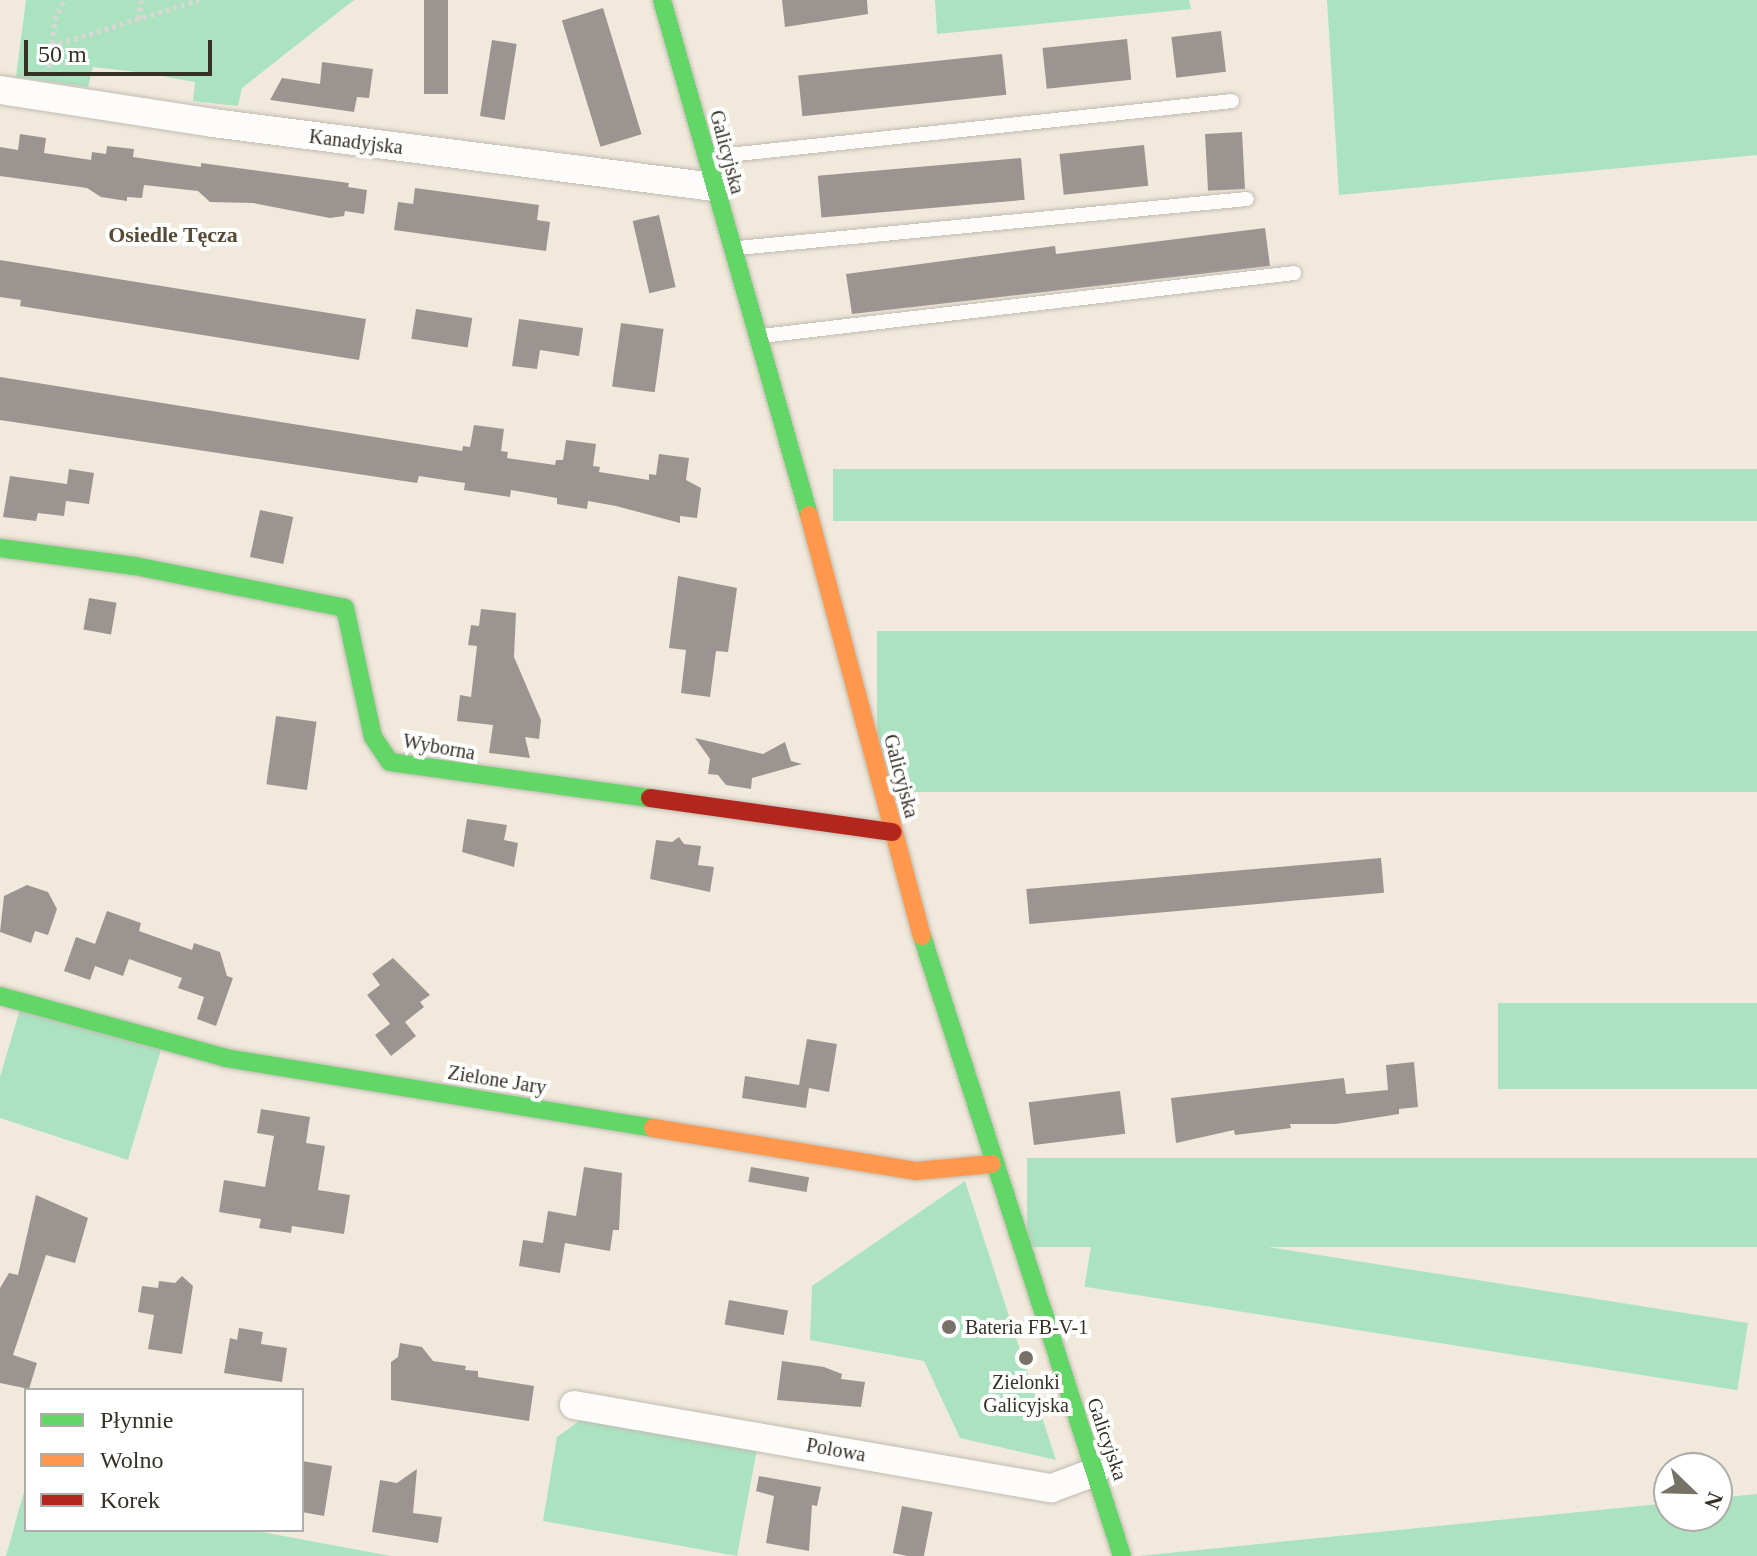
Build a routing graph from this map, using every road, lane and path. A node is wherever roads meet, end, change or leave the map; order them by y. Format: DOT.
graph roads {
  1 [pos="64,0"];
  2 [pos="141,0"];
  3 [pos="199,0"];
  4 [pos="662,0"];
  5 [pos="139,19"];
  6 [pos="51,46"];
  7 [pos="47,84"];
  8 [pos="0,90"];
  9 [pos="1232,101"];
  10 [pos="705,157"];
  11 [pos="714,187"];
  12 [pos="1247,199"];
  13 [pos="732,248"];
  14 [pos="1294,273"];
  15 [pos="758,336"];
  16 [pos="0,548"];
  17 [pos="893,832"];
  18 [pos="0,996"];
  19 [pos="992,1164"];
  20 [pos="574,1405"];
  21 [pos="1095,1472"];
  22 [pos="1122,1556"];
  1 -- 6 [label="path"];
  2 -- 5 [label="path"];
  3 -- 5 [label="path"];
  4 -- 10 [label="street, Galicyjska"];
  5 -- 6 [label="path"];
  6 -- 7 [label="path"];
  8 -- 11 [label="street, Kanadyjska"];
  9 -- 10 [label="lane"];
  10 -- 11 [label="street, Galicyjska"];
  11 -- 13 [label="street, Galicyjska"];
  12 -- 13 [label="lane"];
  13 -- 15 [label="street, Galicyjska"];
  14 -- 15 [label="lane"];
  15 -- 17 [label="street, Galicyjska"];
  16 -- 17 [label="street, Wyborna"];
  17 -- 19 [label="street, Galicyjska"];
  18 -- 19 [label="street, Zielone Jary"];
  19 -- 21 [label="street, Galicyjska"];
  20 -- 21 [label="street, Polowa"];
  21 -- 22 [label="street, Galicyjska"];
}
